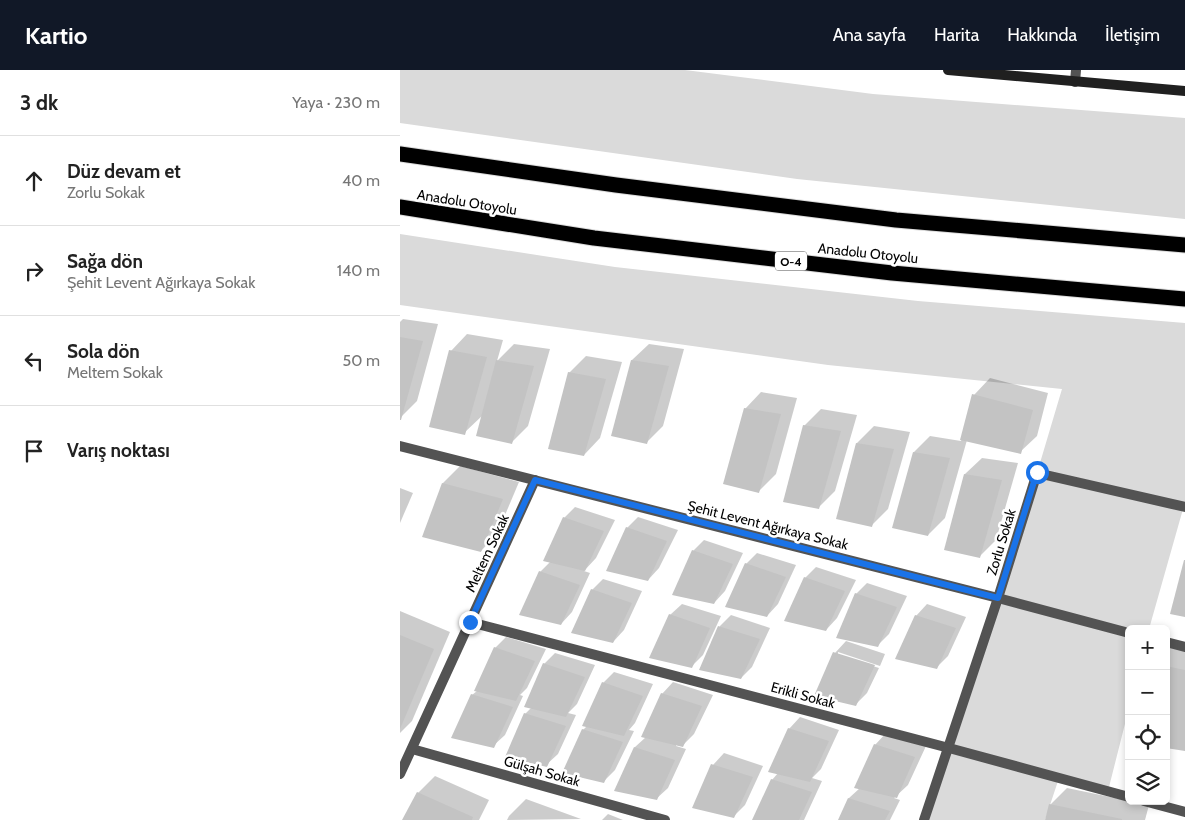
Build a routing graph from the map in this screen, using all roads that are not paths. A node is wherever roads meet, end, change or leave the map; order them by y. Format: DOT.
graph roads {
  1 [pos="948,70"];
  2 [pos="1076,70"];
  3 [pos="1074,82"];
  4 [pos="1185,91"];
  5 [pos="400,154"];
  6 [pos="400,207"];
  7 [pos="1185,246"];
  8 [pos="1185,299"];
  9 [pos="400,446"];
  10 [pos="535,480"];
  11 [pos="1185,507"];
  12 [pos="998,598"];
  13 [pos="470,622"];
  14 [pos="1125,632"];
  15 [pos="1170,643"];
  16 [pos="1185,647"];
  17 [pos="949,748"];
  18 [pos="412,749"];
  19 [pos="400,774"];
  20 [pos="1125,796"];
  21 [pos="1159,805"];
  22 [pos="1185,812"];
  23 [pos="665,820"];
  24 [pos="924,820"];
  1 -- 3 [label="street"];
  2 -- 3 [label="street"];
  3 -- 4 [label="street"];
  5 -- 7 [label="highway"];
  6 -- 8 [label="highway, Anadolu Otoyolu / O-4"];
  9 -- 10 [label="street, Şehit Levent Ağırkaya Sokak"];
  10 -- 12 [label="street, Şehit Levent Ağırkaya Sokak"];
  10 -- 13 [label="street, Meltem Sokak"];
  11 -- 12 [label="street, Zorlu Sokak"];
  12 -- 14 [label="street, Şehit Levent Ağırkaya Sokak"];
  12 -- 17 [label="street, Zorlu Sokak"];
  13 -- 17 [label="street, Erikli Sokak"];
  13 -- 18 [label="street, Meltem Sokak"];
  15 -- 16 [label="street"];
  17 -- 20 [label="street, Erikli Sokak"];
  17 -- 24 [label="street, Zorlu Sokak"];
  18 -- 19 [label="street, Meltem Sokak"];
  18 -- 23 [label="street, Gülşah Sokak"];
  21 -- 22 [label="street"];
}
